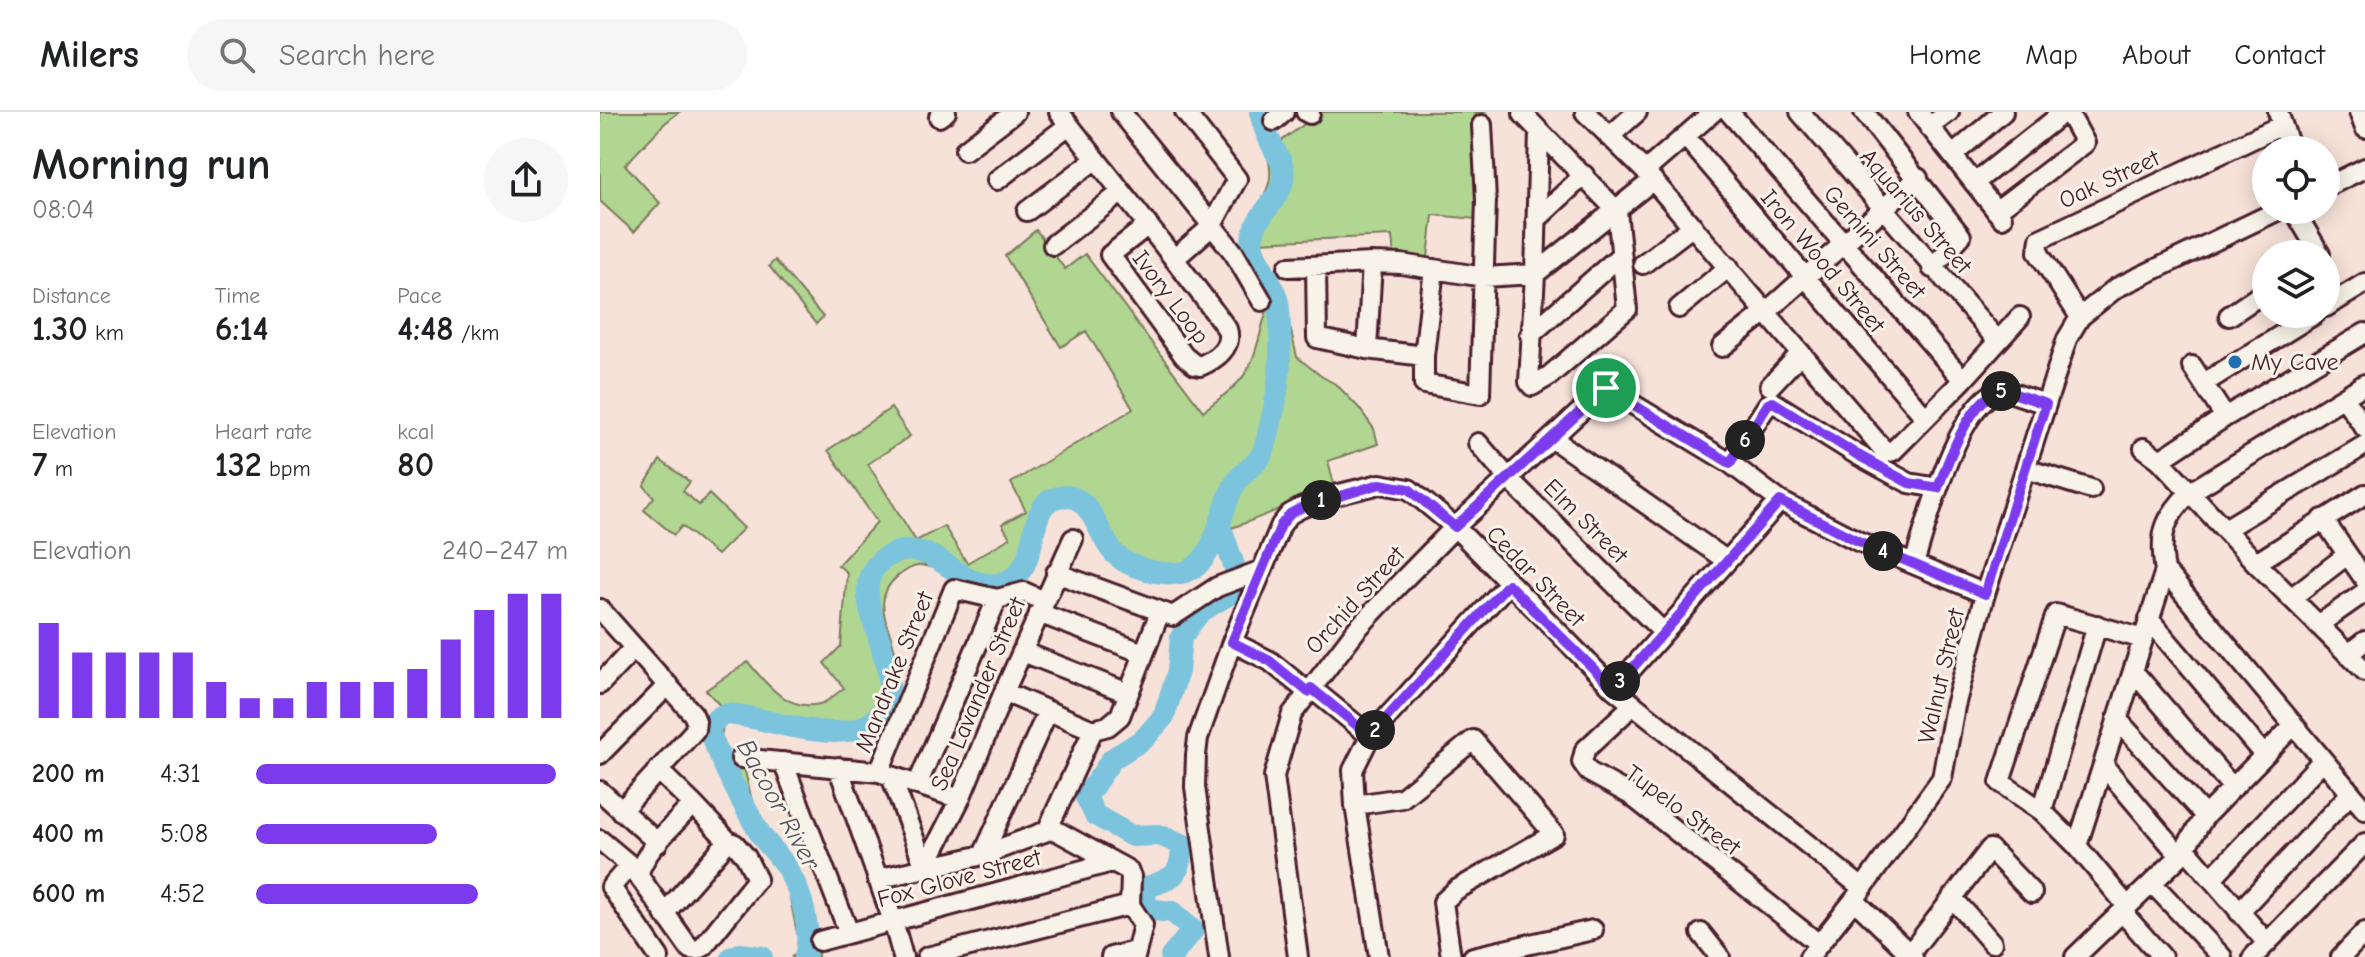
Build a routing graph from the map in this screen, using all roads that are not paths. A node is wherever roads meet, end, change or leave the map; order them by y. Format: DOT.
graph roads {
  1 [pos="1015,112"];
  2 [pos="1121,112"];
  3 [pos="1585,112"];
  4 [pos="1637,112"];
  5 [pos="1729,112"];
  6 [pos="1800,112"];
  7 [pos="1864,112"];
  8 [pos="1949,112"];
  9 [pos="2003,112"];
  10 [pos="2066,112"];
  11 [pos="2359,112"];
  12 [pos="1523,114"];
  13 [pos="1710,114"];
  14 [pos="1195,115"];
  15 [pos="1064,118"];
  16 [pos="2280,119"];
  17 [pos="1924,120"];
  18 [pos="1482,125"];
  19 [pos="2365,128"];
  20 [pos="1539,132"];
  21 [pos="1685,136"];
  22 [pos="1609,137"];
  23 [pos="965,150"];
  24 [pos="1953,155"];
  25 [pos="1096,159"];
  26 [pos="2365,168"];
  27 [pos="1584,175"];
  28 [pos="1649,176"];
  29 [pos="1918,178"];
  30 [pos="997,180"];
  31 [pos="2340,180"];
  32 [pos="1974,183"];
  33 [pos="1122,192"];
  34 [pos="1883,210"];
  35 [pos="1027,211"];
  36 [pos="1617,211"];
  37 [pos="1536,220"];
  38 [pos="2252,223"];
  39 [pos="1148,225"];
  40 [pos="1693,226"];
  41 [pos="1211,227"];
  42 [pos="1845,244"];
  43 [pos="1053,245"];
  44 [pos="1621,255"];
  45 [pos="1174,259"];
  46 [pos="1372,263"];
  47 [pos="1643,264"];
  48 [pos="1316,266"];
  49 [pos="1288,267"];
  50 [pos="1729,267"];
  51 [pos="1932,268"];
  52 [pos="1434,269"];
  53 [pos="1535,274"];
  54 [pos="1484,277"];
  55 [pos="1806,277"];
  56 [pos="2365,283"];
  57 [pos="2340,298"];
  58 [pos="2252,300"];
  59 [pos="1262,301"];
  60 [pos="1679,308"];
  61 [pos="1766,312"];
  62 [pos="2229,316"];
  63 [pos="2020,317"];
  64 [pos="2080,317"];
  65 [pos="2292,328"];
  66 [pos="2365,333"];
  67 [pos="1530,335"];
  68 [pos="1997,340"];
  69 [pos="1722,347"];
  70 [pos="1367,349"];
  71 [pos="1801,353"];
  72 [pos="1424,356"];
  73 [pos="2192,366"];
  74 [pos="1963,380"];
  75 [pos="2204,383"];
  76 [pos="2365,384"];
  77 [pos="1770,386"];
  78 [pos="2344,398"];
  79 [pos="2046,404"];
  80 [pos="1924,416"];
  81 [pos="2225,417"];
  82 [pos="2365,428"];
  83 [pos="1553,439"];
  84 [pos="1478,443"];
  85 [pos="2365,445"];
  86 [pos="2144,448"];
  87 [pos="2160,460"];
  88 [pos="1730,463"];
  89 [pos="2026,469"];
  90 [pos="1509,479"];
  91 [pos="1938,488"];
  92 [pos="2091,489"];
  93 [pos="2189,493"];
  94 [pos="2364,496"];
  95 [pos="1780,501"];
  96 [pos="2323,519"];
  97 [pos="1455,527"];
  98 [pos="2225,529"];
  99 [pos="1073,539"];
  100 [pos="2347,555"];
  101 [pos="1726,560"];
  102 [pos="2256,563"];
  103 [pos="1914,564"];
  104 [pos="2165,571"];
  105 [pos="1256,572"];
  106 [pos="1056,573"];
  107 [pos="2365,580"];
  108 [pos="1508,584"];
  109 [pos="2365,592"];
  110 [pos="1985,594"];
  111 [pos="2291,598"];
  112 [pos="997,599"];
  113 [pos="1041,607"];
  114 [pos="600,610"];
  115 [pos="1160,612"];
  116 [pos="2149,619"];
  117 [pos="2097,625"];
  118 [pos="2318,625"];
  119 [pos="1663,632"];
  120 [pos="2143,639"];
  121 [pos="2365,641"];
  122 [pos="1232,642"];
  123 [pos="634,648"];
  124 [pos="1023,652"];
  125 [pos="1143,653"];
  126 [pos="2348,654"];
  127 [pos="2133,671"];
  128 [pos="2365,671"];
  129 [pos="600,684"];
  130 [pos="668,685"];
  131 [pos="1614,689"];
  132 [pos="1309,690"];
  133 [pos="1004,692"];
  134 [pos="1128,693"];
  135 [pos="1633,705"];
  136 [pos="1048,711"];
  137 [pos="2117,719"];
  138 [pos="2294,725"];
  139 [pos="1093,730"];
  140 [pos="1370,736"];
  141 [pos="600,754"];
  142 [pos="2264,755"];
  143 [pos="741,758"];
  144 [pos="2323,760"];
  145 [pos="783,762"];
  146 [pos="2104,766"];
  147 [pos="838,767"];
  148 [pos="658,770"];
  149 [pos="885,774"];
  150 [pos="918,783"];
  151 [pos="2233,788"];
  152 [pos="600,791"];
  153 [pos="2351,793"];
  154 [pos="960,799"];
  155 [pos="693,804"];
  156 [pos="1355,805"];
  157 [pos="2365,810"];
  158 [pos="621,811"];
  159 [pos="2042,811"];
  160 [pos="2205,816"];
  161 [pos="1047,831"];
  162 [pos="600,840"];
  163 [pos="728,841"];
  164 [pos="658,843"];
  165 [pos="2365,843"];
  166 [pos="2077,846"];
  167 [pos="2183,852"];
  168 [pos="983,855"];
  169 [pos="1112,862"];
  170 [pos="925,868"];
  171 [pos="2212,878"];
  172 [pos="877,879"];
  173 [pos="2152,883"];
  174 [pos="1858,893"];
  175 [pos="2032,893"];
  176 [pos="1952,897"];
  177 [pos="1130,905"];
  178 [pos="2125,910"];
  179 [pos="2239,912"];
  180 [pos="664,914"];
  181 [pos="893,921"];
  182 [pos="1593,930"];
  183 [pos="2365,932"];
  184 [pos="849,933"];
  185 [pos="1701,933"];
  186 [pos="820,941"];
  187 [pos="1992,943"];
  188 [pos="2267,943"];
  189 [pos="1815,952"];
  190 [pos="1135,954"];
  191 [pos="1912,955"];
  192 [pos="2081,955"];
  193 [pos="2344,956"];
  194 [pos="659,957"];
  195 [pos="903,957"];
  196 [pos="927,957"];
  197 [pos="1111,957"];
  198 [pos="1219,957"];
  199 [pos="1298,957"];
  200 [pos="1379,957"];
  201 [pos="1451,957"];
  202 [pos="1473,957"];
  203 [pos="1720,957"];
  204 [pos="2162,957"];
  205 [pos="2222,957"];
  206 [pos="2253,957"];
  1 -- 23 [label="street"];
  2 -- 41 [label="street"];
  3 -- 22 [label="street"];
  4 -- 22 [label="street"];
  5 -- 42 [label="street, Gemini Street"];
  6 -- 34 [label="street, Aquarius Street"];
  7 -- 29 [label="street"];
  8 -- 17 [label="street"];
  9 -- 24 [label="street"];
  10 -- 32 [label="street"];
  10 -- 32 [label="street"];
  11 -- 19 [label="street"];
  12 -- 20 [label="street"];
  13 -- 21 [label="street"];
  14 -- 41 [label="street"];
  15 -- 25 [label="street"];
  15 -- 30 [label="street"];
  16 -- 64 [label="street, Oak Street"];
  17 -- 24 [label="street"];
  18 -- 54 [label="street"];
  20 -- 27 [label="street"];
  20 -- 37 [label="street"];
  21 -- 28 [label="street"];
  21 -- 55 [label="street, Iron Wood Street"];
  22 -- 28 [label="street"];
  24 -- 32 [label="street"];
  25 -- 33 [label="street"];
  25 -- 35 [label="street"];
  26 -- 31 [label="street"];
  27 -- 36 [label="street"];
  27 -- 37 [label="street"];
  28 -- 36 [label="street"];
  28 -- 40 [label="street"];
  29 -- 34 [label="street"];
  29 -- 51 [label="street"];
  33 -- 39 [label="street"];
  33 -- 43 [label="street"];
  34 -- 42 [label="street"];
  34 -- 51 [label="street, Aquarius Street"];
  36 -- 44 [label="street"];
  36 -- 53 [label="street"];
  37 -- 53 [label="street"];
  38 -- 64 [label="street, Walnut Street"];
  39 -- 45 [label="street"];
  39 -- 45 [label="street, Ivory Loop"];
  40 -- 47 [label="street"];
  40 -- 50 [label="street"];
  41 -- 45 [label="street"];
  41 -- 59 [label="street"];
  42 -- 55 [label="street"];
  42 -- 74 [label="street, Gemini Street"];
  44 -- 67 [label="street"];
  44 -- 67 [label="street"];
  46 -- 48 [label="street"];
  46 -- 52 [label="street"];
  46 -- 70 [label="street"];
  48 -- 49 [label="street"];
  48 -- 70 [label="street"];
  50 -- 60 [label="street"];
  50 -- 61 [label="street"];
  51 -- 68 [label="street, Aquarius Street"];
  52 -- 54 [label="street"];
  52 -- 72 [label="street"];
  53 -- 54 [label="street"];
  53 -- 67 [label="street"];
  54 -- 72 [label="street"];
  55 -- 61 [label="street"];
  55 -- 80 [label="street, Iron Wood Street"];
  56 -- 57 [label="street"];
  58 -- 62 [label="street"];
  61 -- 69 [label="street"];
  61 -- 71 [label="street"];
  63 -- 68 [label="street"];
  64 -- 79 [label="street, Walnut Street"];
  65 -- 75 [label="street"];
  66 -- 81 [label="street"];
  68 -- 74 [label="street"];
  70 -- 72 [label="street"];
  71 -- 77 [label="street"];
  71 -- 80 [label="street"];
  73 -- 75 [label="street"];
  74 -- 80 [label="street"];
  75 -- 81 [label="street"];
  76 -- 78 [label="street"];
  78 -- 82 [label="street"];
  78 -- 93 [label="street"];
  79 -- 89 [label="street, Walnut Street"];
  79 -- 91 [label="street"];
  81 -- 87 [label="street"];
  83 -- 88 [label="street, Orchid Street"];
  83 -- 90 [label="street, Orchid Street"];
  83 -- 101 [label="street"];
  84 -- 90 [label="street, Elm Street"];
  85 -- 98 [label="street"];
  86 -- 87 [label="street"];
  87 -- 93 [label="street"];
  88 -- 91 [label="street"];
  88 -- 95 [label="street"];
  89 -- 92 [label="street"];
  89 -- 110 [label="street, Walnut Street"];
  90 -- 97 [label="street, Orchid Street"];
  90 -- 119 [label="street, Elm Street"];
  91 -- 103 [label="street"];
  93 -- 98 [label="street"];
  93 -- 104 [label="street"];
  94 -- 96 [label="street"];
  95 -- 101 [label="street"];
  95 -- 103 [label="street"];
  96 -- 100 [label="street"];
  96 -- 102 [label="street"];
  97 -- 105 [label="street, Cedar Street"];
  97 -- 108 [label="street, Cedar Street"];
  97 -- 132 [label="street, Orchid Street"];
  98 -- 102 [label="street"];
  99 -- 106 [label="street, Sea Lavander Street"];
  100 -- 107 [label="street"];
  100 -- 111 [label="street"];
  101 -- 119 [label="street"];
  102 -- 111 [label="street"];
  103 -- 110 [label="street"];
  104 -- 116 [label="street"];
  104 -- 138 [label="street"];
  105 -- 115 [label="street"];
  105 -- 122 [label="street, Cedar Street"];
  106 -- 113 [label="street, Sea Lavander Street"];
  106 -- 115 [label="street"];
  108 -- 131 [label="street, Cedar Street"];
  108 -- 140 [label="street"];
  109 -- 118 [label="street"];
  110 -- 174 [label="street, Walnut Street"];
  111 -- 118 [label="street"];
  112 -- 113 [label="street, Mandrake Street"];
  112 -- 149 [label="street, Mandrake Street"];
  112 -- 150 [label="street"];
  113 -- 124 [label="street, Sea Lavander Street"];
  113 -- 125 [label="street, Mandrake Street"];
  114 -- 123 [label="street"];
  115 -- 125 [label="street"];
  116 -- 120 [label="street"];
  116 -- 142 [label="street"];
  117 -- 120 [label="street"];
  117 -- 159 [label="street"];
  117 -- 159 [label="street"];
  118 -- 126 [label="street"];
  119 -- 131 [label="street"];
  120 -- 127 [label="street"];
  121 -- 126 [label="street"];
  122 -- 132 [label="street"];
  122 -- 198 [label="street, Cedar Street"];
  123 -- 129 [label="street"];
  123 -- 130 [label="street"];
  124 -- 133 [label="street, Sea Lavander Street"];
  124 -- 134 [label="street"];
  125 -- 134 [label="street"];
  126 -- 128 [label="street"];
  127 -- 137 [label="street"];
  127 -- 151 [label="street"];
  130 -- 141 [label="street"];
  130 -- 148 [label="street"];
  131 -- 135 [label="street, Cedar Street"];
  132 -- 140 [label="street"];
  132 -- 199 [label="street, Orchid Street"];
  133 -- 136 [label="street"];
  133 -- 154 [label="street, Sea Lavander Street"];
  134 -- 139 [label="street"];
  135 -- 174 [label="street, Cedar Street"];
  135 -- 189 [label="street, Tupelo Street"];
  136 -- 139 [label="street"];
  136 -- 168 [label="street"];
  137 -- 146 [label="street"];
  137 -- 160 [label="street"];
  138 -- 142 [label="street"];
  138 -- 144 [label="street"];
  139 -- 161 [label="street"];
  140 -- 156 [label="street"];
  142 -- 151 [label="street"];
  143 -- 145 [label="street"];
  144 -- 153 [label="street"];
  144 -- 171 [label="street"];
  145 -- 147 [label="street"];
  145 -- 184 [label="street"];
  146 -- 166 [label="street"];
  146 -- 167 [label="street"];
  147 -- 149 [label="street"];
  147 -- 172 [label="street"];
  148 -- 155 [label="street"];
  148 -- 158 [label="street"];
  149 -- 150 [label="street"];
  149 -- 170 [label="street"];
  150 -- 154 [label="street"];
  151 -- 160 [label="street"];
  152 -- 158 [label="street"];
  153 -- 157 [label="street"];
  153 -- 179 [label="street"];
  154 -- 170 [label="street, Sea Lavander Street"];
  155 -- 163 [label="street"];
  155 -- 164 [label="street"];
  156 -- 200 [label="street"];
  156 -- 201 [label="street"];
  158 -- 164 [label="street"];
  159 -- 166 [label="street"];
  160 -- 167 [label="street"];
  161 -- 168 [label="street"];
  161 -- 169 [label="street"];
  162 -- 194 [label="street"];
  163 -- 180 [label="street"];
  163 -- 180 [label="street"];
  164 -- 180 [label="street"];
  165 -- 188 [label="street"];
  166 -- 178 [label="street"];
  167 -- 171 [label="street"];
  167 -- 173 [label="street"];
  168 -- 170 [label="street"];
  169 -- 177 [label="street"];
  169 -- 181 [label="street, Fox Glove Street"];
  170 -- 172 [label="street"];
  171 -- 179 [label="street"];
  172 -- 181 [label="street"];
  173 -- 178 [label="street"];
  173 -- 205 [label="street"];
  174 -- 189 [label="street, Walnut Street"];
  174 -- 191 [label="street, Cedar Street"];
  175 -- 176 [label="street"];
  176 -- 187 [label="street"];
  176 -- 191 [label="street"];
  177 -- 190 [label="street"];
  177 -- 196 [label="street"];
  178 -- 192 [label="street"];
  178 -- 204 [label="street"];
  179 -- 188 [label="street"];
  181 -- 184 [label="street, Fox Glove Street"];
  181 -- 195 [label="street"];
  182 -- 202 [label="street"];
  183 -- 193 [label="street"];
  184 -- 186 [label="street, Fox Glove Street"];
  185 -- 203 [label="street"];
  188 -- 206 [label="street"];
  190 -- 197 [label="street"];
}
